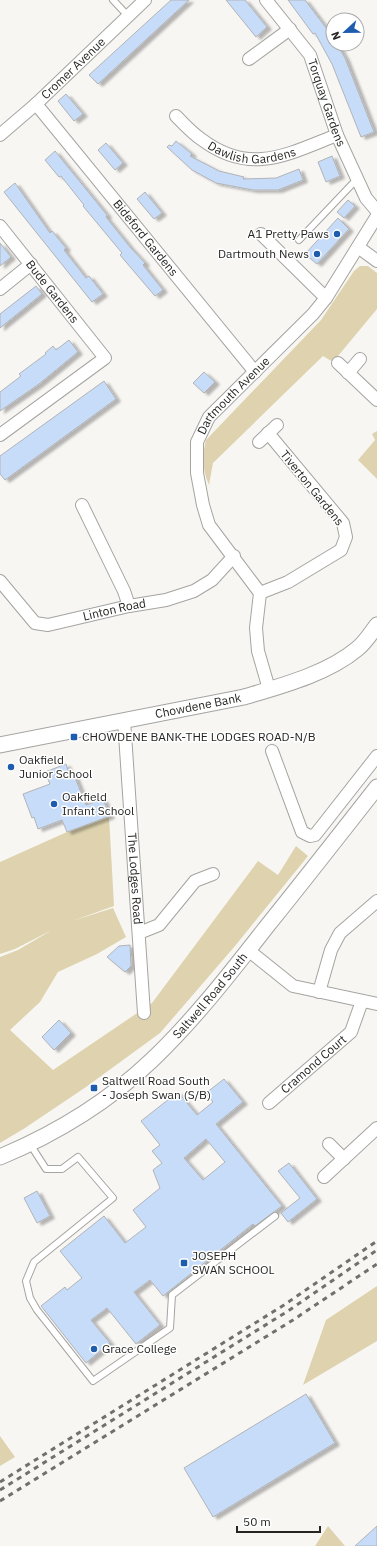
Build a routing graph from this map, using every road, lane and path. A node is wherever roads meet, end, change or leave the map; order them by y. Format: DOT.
graph roads {
  1 [pos="112,0"];
  2 [pos="145,0"];
  3 [pos="266,0"];
  4 [pos="129,17"];
  5 [pos="290,29"];
  6 [pos="249,59"];
  7 [pos="36,104"];
  8 [pos="176,116"];
  9 [pos="0,135"];
  10 [pos="337,136"];
  11 [pos="357,180"];
  12 [pos="377,211"];
  13 [pos="377,216"];
  14 [pos="0,226"];
  15 [pos="261,234"];
  16 [pos="300,240"];
  17 [pos="358,247"];
  18 [pos="377,261"];
  19 [pos="31,264"];
  20 [pos="0,290"];
  21 [pos="326,298"];
  22 [pos="360,359"];
  23 [pos="338,363"];
  24 [pos="256,372"];
  25 [pos="348,373"];
  26 [pos="377,400"];
  27 [pos="277,425"];
  28 [pos="0,435"];
  29 [pos="82,505"];
  30 [pos="234,556"];
  31 [pos="0,581"];
  32 [pos="260,593"];
  33 [pos="129,606"];
  34 [pos="376,628"];
  35 [pos="269,689"];
  36 [pos="124,720"];
  37 [pos="0,745"];
  38 [pos="272,751"];
  39 [pos="377,756"];
  40 [pos="377,787"];
  41 [pos="213,874"];
  42 [pos="377,901"];
  43 [pos="139,933"];
  44 [pos="248,950"];
  45 [pos="319,992"];
  46 [pos="362,1000"];
  47 [pos="377,1004"];
  48 [pos="144,1013"];
  49 [pos="270,1104"];
  50 [pos="377,1128"];
  51 [pos="30,1144"];
  52 [pos="329,1144"];
  53 [pos="0,1157"];
  54 [pos="344,1159"];
  55 [pos="324,1177"];
  56 [pos="275,1216"];
  1 -- 4 [label="lane"];
  2 -- 4 [label="street, Cromer Avenue"];
  3 -- 5 [label="street, Torquay Gardens"];
  4 -- 7 [label="street, Cromer Avenue"];
  5 -- 6 [label="street"];
  5 -- 10 [label="street, Torquay Gardens"];
  7 -- 9 [label="street, Cromer Avenue"];
  7 -- 24 [label="street, Bideford Gardens"];
  8 -- 10 [label="street, Dawlish Gardens"];
  10 -- 11 [label="street, Torquay Gardens"];
  11 -- 12 [label="street, Torquay Gardens"];
  11 -- 16 [label="lane"];
  13 -- 17 [label="street, Dartmouth Avenue"];
  14 -- 19 [label="street, Bude Gardens"];
  15 -- 21 [label="street"];
  17 -- 18 [label="street"];
  17 -- 21 [label="street, Dartmouth Avenue"];
  19 -- 20 [label="street"];
  19 -- 28 [label="street, Bude Gardens"];
  21 -- 24 [label="street, Dartmouth Avenue"];
  22 -- 25 [label="street"];
  23 -- 25 [label="street"];
  24 -- 30 [label="street, Dartmouth Avenue"];
  25 -- 26 [label="street"];
  27 -- 32 [label="street, Tiverton Gardens"];
  29 -- 33 [label="street"];
  30 -- 32 [label="street, Dartmouth Avenue"];
  30 -- 33 [label="street, Linton Road"];
  31 -- 33 [label="street, Linton Road"];
  32 -- 35 [label="street"];
  34 -- 35 [label="street, Chowdene Bank"];
  35 -- 36 [label="street, Chowdene Bank"];
  36 -- 37 [label="street, Chowdene Bank"];
  36 -- 43 [label="street, The Lodges Road"];
  38 -- 39 [label="street"];
  40 -- 44 [label="street, Saltwell Road South"];
  41 -- 43 [label="street"];
  42 -- 45 [label="street"];
  43 -- 48 [label="street, The Lodges Road"];
  44 -- 45 [label="street"];
  44 -- 51 [label="street, Saltwell Road South"];
  45 -- 46 [label="street"];
  46 -- 47 [label="street"];
  46 -- 49 [label="street, Cramond Court"];
  50 -- 54 [label="street"];
  51 -- 53 [label="street, Saltwell Road South"];
  51 -- 56 [label="lane"];
  52 -- 54 [label="street"];
  54 -- 55 [label="street"];
}
